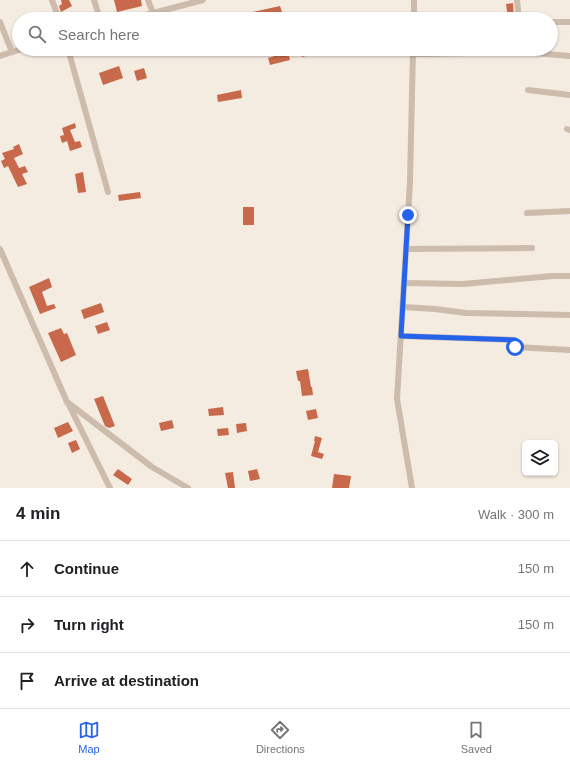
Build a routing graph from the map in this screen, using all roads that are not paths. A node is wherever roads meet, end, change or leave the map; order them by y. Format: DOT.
graph roads {
  1 [pos="52,0"];
  2 [pos="94,0"];
  3 [pos="148,0"];
  4 [pos="200,0"];
  5 [pos="414,0"];
  6 [pos="517,0"];
  7 [pos="56,12"];
  8 [pos="98,12"];
  9 [pos="153,12"];
  10 [pos="157,12"];
  11 [pos="414,12"];
  12 [pos="518,12"];
  13 [pos="0,22"];
  14 [pos="558,22"];
  15 [pos="570,22"];
  16 [pos="12,52"];
  17 [pos="558,55"];
  18 [pos="0,56"];
  19 [pos="70,56"];
  20 [pos="413,56"];
  21 [pos="570,56"];
  22 [pos="528,90"];
  23 [pos="570,95"];
  24 [pos="108,192"];
  25 [pos="570,211"];
  26 [pos="527,213"];
  27 [pos="532,248"];
  28 [pos="0,249"];
  29 [pos="406,249"];
  30 [pos="570,276"];
  31 [pos="404,282"];
  32 [pos="403,307"];
  33 [pos="570,315"];
  34 [pos="401,336"];
  35 [pos="570,350"];
  36 [pos="67,402"];
  37 [pos="110,488"];
  38 [pos="188,488"];
  39 [pos="412,488"];
  1 -- 7 [label="street"];
  2 -- 8 [label="street"];
  3 -- 9 [label="street"];
  4 -- 10 [label="street"];
  5 -- 11 [label="street"];
  6 -- 12 [label="street"];
  13 -- 16 [label="street"];
  14 -- 15 [label="street"];
  16 -- 18 [label="street"];
  17 -- 21 [label="street"];
  19 -- 24 [label="street"];
  20 -- 29 [label="street"];
  22 -- 23 [label="street"];
  25 -- 26 [label="street"];
  27 -- 29 [label="street"];
  28 -- 36 [label="street"];
  29 -- 31 [label="street"];
  30 -- 31 [label="street"];
  31 -- 32 [label="street"];
  32 -- 33 [label="street"];
  32 -- 34 [label="street"];
  34 -- 35 [label="street"];
  34 -- 39 [label="street"];
  36 -- 37 [label="street"];
  36 -- 38 [label="street"];
}
